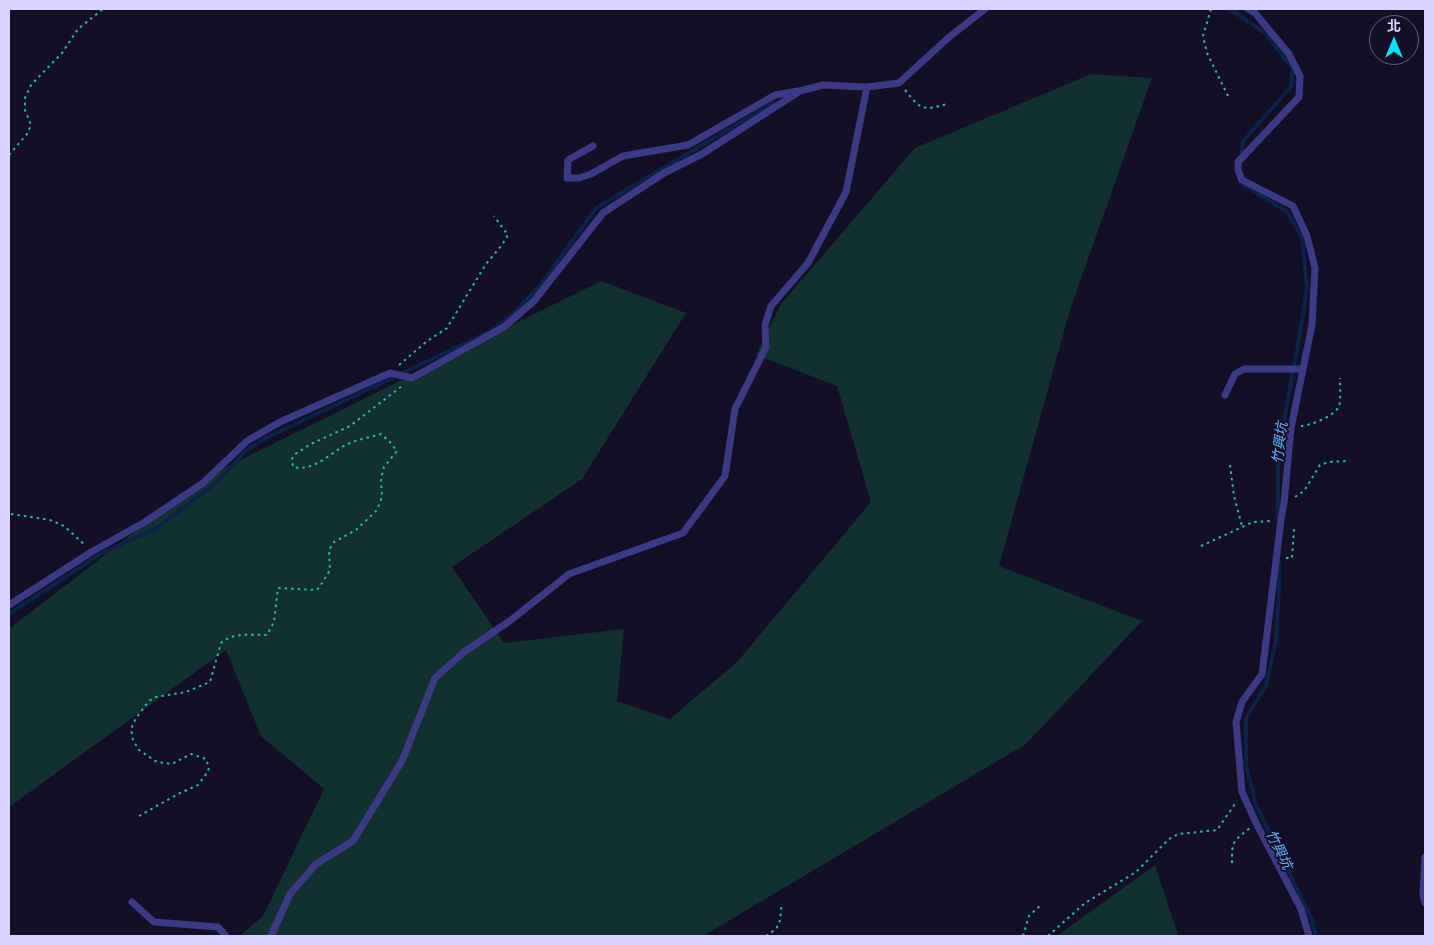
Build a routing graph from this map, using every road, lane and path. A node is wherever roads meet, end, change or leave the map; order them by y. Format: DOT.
graph roads {
  1 [pos="103,9"];
  2 [pos="986,9"];
  3 [pos="1211,9"];
  4 [pos="1248,9"];
  5 [pos="899,83"];
  6 [pos="867,87"];
  7 [pos="800,91"];
  8 [pos="1228,96"];
  9 [pos="947,104"];
  10 [pos="593,146"];
  11 [pos="9,154"];
  12 [pos="494,216"];
  13 [pos="1303,369"];
  14 [pos="390,373"];
  15 [pos="412,378"];
  16 [pos="1340,378"];
  17 [pos="1225,395"];
  18 [pos="1291,428"];
  19 [pos="1347,461"];
  20 [pos="1230,465"];
  21 [pos="1284,503"];
  22 [pos="11,514"];
  23 [pos="1280,520"];
  24 [pos="1242,526"];
  25 [pos="1294,529"];
  26 [pos="1201,546"];
  27 [pos="93,551"];
  28 [pos="1276,559"];
  29 [pos="9,605"];
  30 [pos="1242,792"];
  31 [pos="139,816"];
  32 [pos="1256,824"];
  33 [pos="1425,857"];
  34 [pos="1232,863"];
  35 [pos="132,902"];
  36 [pos="1425,902"];
  37 [pos="782,903"];
  38 [pos="1042,904"];
  39 [pos="226,936"];
  40 [pos="271,936"];
  41 [pos="766,936"];
  42 [pos="1023,936"];
  43 [pos="1048,936"];
  44 [pos="1309,936"];
  1 -- 11 [label="path"];
  2 -- 5 [label="lane"];
  3 -- 8 [label="path"];
  4 -- 13 [label="lane"];
  5 -- 6 [label="lane"];
  5 -- 9 [label="path"];
  6 -- 7 [label="lane"];
  6 -- 40 [label="lane"];
  7 -- 10 [label="lane"];
  7 -- 15 [label="lane"];
  12 -- 14 [label="path"];
  13 -- 17 [label="lane"];
  13 -- 18 [label="lane"];
  14 -- 15 [label="lane"];
  14 -- 27 [label="lane"];
  15 -- 31 [label="path"];
  16 -- 18 [label="path"];
  18 -- 21 [label="lane"];
  19 -- 21 [label="path"];
  20 -- 24 [label="path"];
  21 -- 23 [label="lane"];
  22 -- 27 [label="path"];
  23 -- 24 [label="path"];
  23 -- 28 [label="lane"];
  24 -- 26 [label="path"];
  25 -- 28 [label="path"];
  27 -- 29 [label="lane"];
  28 -- 30 [label="lane"];
  30 -- 32 [label="lane"];
  30 -- 43 [label="path"];
  32 -- 34 [label="path"];
  32 -- 44 [label="lane"];
  33 -- 36 [label="lane"];
  35 -- 39 [label="lane"];
  37 -- 41 [label="path"];
  38 -- 42 [label="path"];
}
